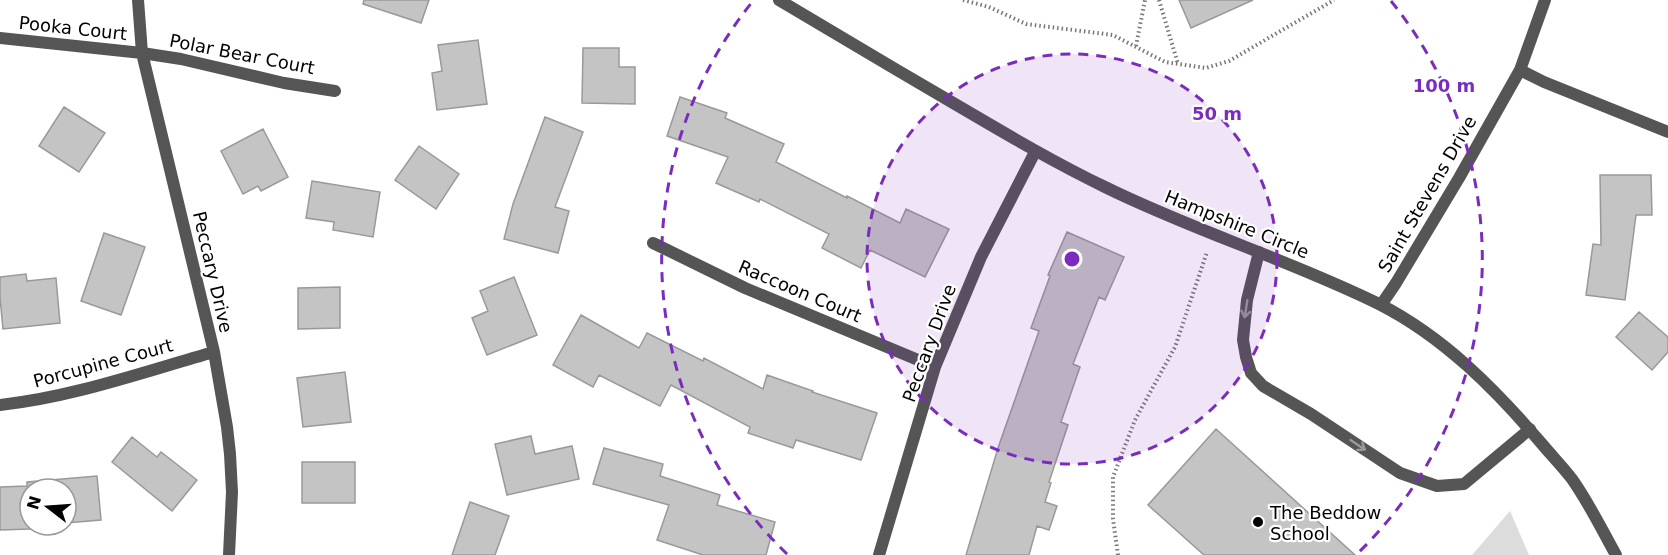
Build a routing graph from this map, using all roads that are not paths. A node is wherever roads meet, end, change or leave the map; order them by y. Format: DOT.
graph roads {
  1 [pos="138,0"];
  2 [pos="779,0"];
  3 [pos="1545,0"];
  4 [pos="0,38"];
  5 [pos="142,53"];
  6 [pos="1520,70"];
  7 [pos="335,91"];
  8 [pos="1668,132"];
  9 [pos="1035,152"];
  10 [pos="653,243"];
  11 [pos="1259,252"];
  12 [pos="1381,305"];
  13 [pos="213,352"];
  14 [pos="935,367"];
  15 [pos="0,405"];
  16 [pos="1530,429"];
  17 [pos="229,555"];
  18 [pos="879,555"];
  19 [pos="1616,555"];
  1 -- 5 [label="street, Peccary Drive"];
  2 -- 9 [label="street, Hampshire Circle"];
  3 -- 6 [label="street, Saint Stevens Drive"];
  4 -- 5 [label="street, Pooka Court"];
  5 -- 7 [label="street, Polar Bear Court"];
  5 -- 13 [label="street, Peccary Drive"];
  6 -- 8 [label="street"];
  6 -- 12 [label="street, Saint Stevens Drive"];
  9 -- 11 [label="street, Hampshire Circle"];
  9 -- 14 [label="street, Peccary Drive"];
  10 -- 14 [label="street, Raccoon Court"];
  11 -- 12 [label="street, Hampshire Circle"];
  11 -- 16 [label="street, one-way"];
  12 -- 16 [label="street, Hampshire Circle"];
  13 -- 15 [label="street, Porcupine Court"];
  13 -- 17 [label="street, Peccary Drive"];
  14 -- 18 [label="street, Peccary Drive"];
  16 -- 19 [label="street, Hampshire Circle"];
}
